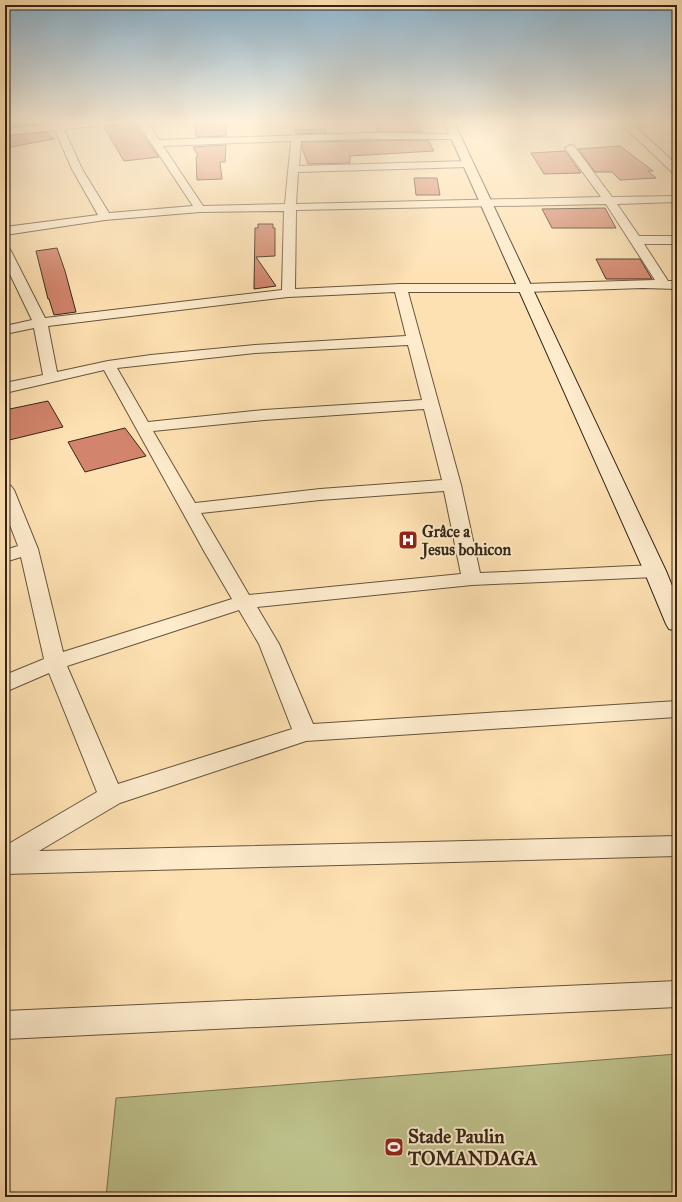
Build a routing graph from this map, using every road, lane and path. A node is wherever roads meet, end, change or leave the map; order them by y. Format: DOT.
graph roads {
  1 [pos="81,176"];
  2 [pos="178,176"];
  3 [pos="292,176"];
  4 [pos="474,176"];
  5 [pos="591,176"];
  6 [pos="677,199"];
  7 [pos="609,200"];
  8 [pos="486,202"];
  9 [pos="290,206"];
  10 [pos="200,209"];
  11 [pos="105,217"];
  12 [pos="5,231"];
  13 [pos="635,240"];
  14 [pos="677,240"];
  15 [pos="5,252"];
  16 [pos="11,276"];
  17 [pos="671,285"];
  18 [pos="400,288"];
  19 [pos="525,288"];
  20 [pos="288,293"];
  21 [pos="40,323"];
  22 [pos="5,330"];
  23 [pos="414,340"];
  24 [pos="108,365"];
  25 [pos="51,377"];
  26 [pos="5,388"];
  27 [pos="430,404"];
  28 [pos="144,427"];
  29 [pos="452,485"];
  30 [pos="5,490"];
  31 [pos="190,509"];
  32 [pos="29,549"];
  33 [pos="5,556"];
  34 [pos="655,571"];
  35 [pos="472,578"];
  36 [pos="244,602"];
  37 [pos="677,605"];
  38 [pos="677,624"];
  39 [pos="55,662"];
  40 [pos="5,684"];
  41 [pos="677,709"];
  42 [pos="305,733"];
  43 [pos="111,796"];
  44 [pos="677,846"];
  45 [pos="5,859"];
  46 [pos="5,863"];
  47 [pos="677,994"];
  48 [pos="5,1025"];
  1 -- 11 [label="street"];
  2 -- 10 [label="street"];
  3 -- 9 [label="street"];
  4 -- 8 [label="main road"];
  5 -- 7 [label="street"];
  6 -- 7 [label="street"];
  7 -- 8 [label="street"];
  7 -- 13 [label="street"];
  8 -- 9 [label="street"];
  8 -- 19 [label="main road"];
  9 -- 10 [label="street"];
  9 -- 20 [label="street"];
  10 -- 11 [label="street"];
  11 -- 12 [label="street"];
  13 -- 14 [label="street"];
  13 -- 17 [label="street"];
  15 -- 16 [label="street"];
  16 -- 21 [label="street"];
  17 -- 19 [label="street"];
  18 -- 19 [label="street"];
  18 -- 20 [label="street"];
  18 -- 23 [label="street"];
  19 -- 34 [label="main road"];
  20 -- 21 [label="street"];
  21 -- 22 [label="street"];
  21 -- 25 [label="street"];
  23 -- 24 [label="street"];
  23 -- 27 [label="street"];
  24 -- 25 [label="street"];
  24 -- 28 [label="street"];
  25 -- 26 [label="street"];
  27 -- 28 [label="street"];
  27 -- 29 [label="street"];
  28 -- 31 [label="street"];
  29 -- 31 [label="street"];
  29 -- 35 [label="street"];
  30 -- 32 [label="street"];
  31 -- 36 [label="street"];
  32 -- 33 [label="street"];
  32 -- 39 [label="street"];
  34 -- 35 [label="street"];
  34 -- 37 [label="main road"];
  34 -- 38 [label="main road"];
  35 -- 36 [label="street"];
  36 -- 39 [label="street"];
  36 -- 42 [label="street"];
  39 -- 40 [label="street"];
  39 -- 43 [label="street"];
  41 -- 42 [label="street"];
  42 -- 43 [label="street"];
  43 -- 45 [label="street"];
  44 -- 46 [label="street"];
  47 -- 48 [label="street"];
}
